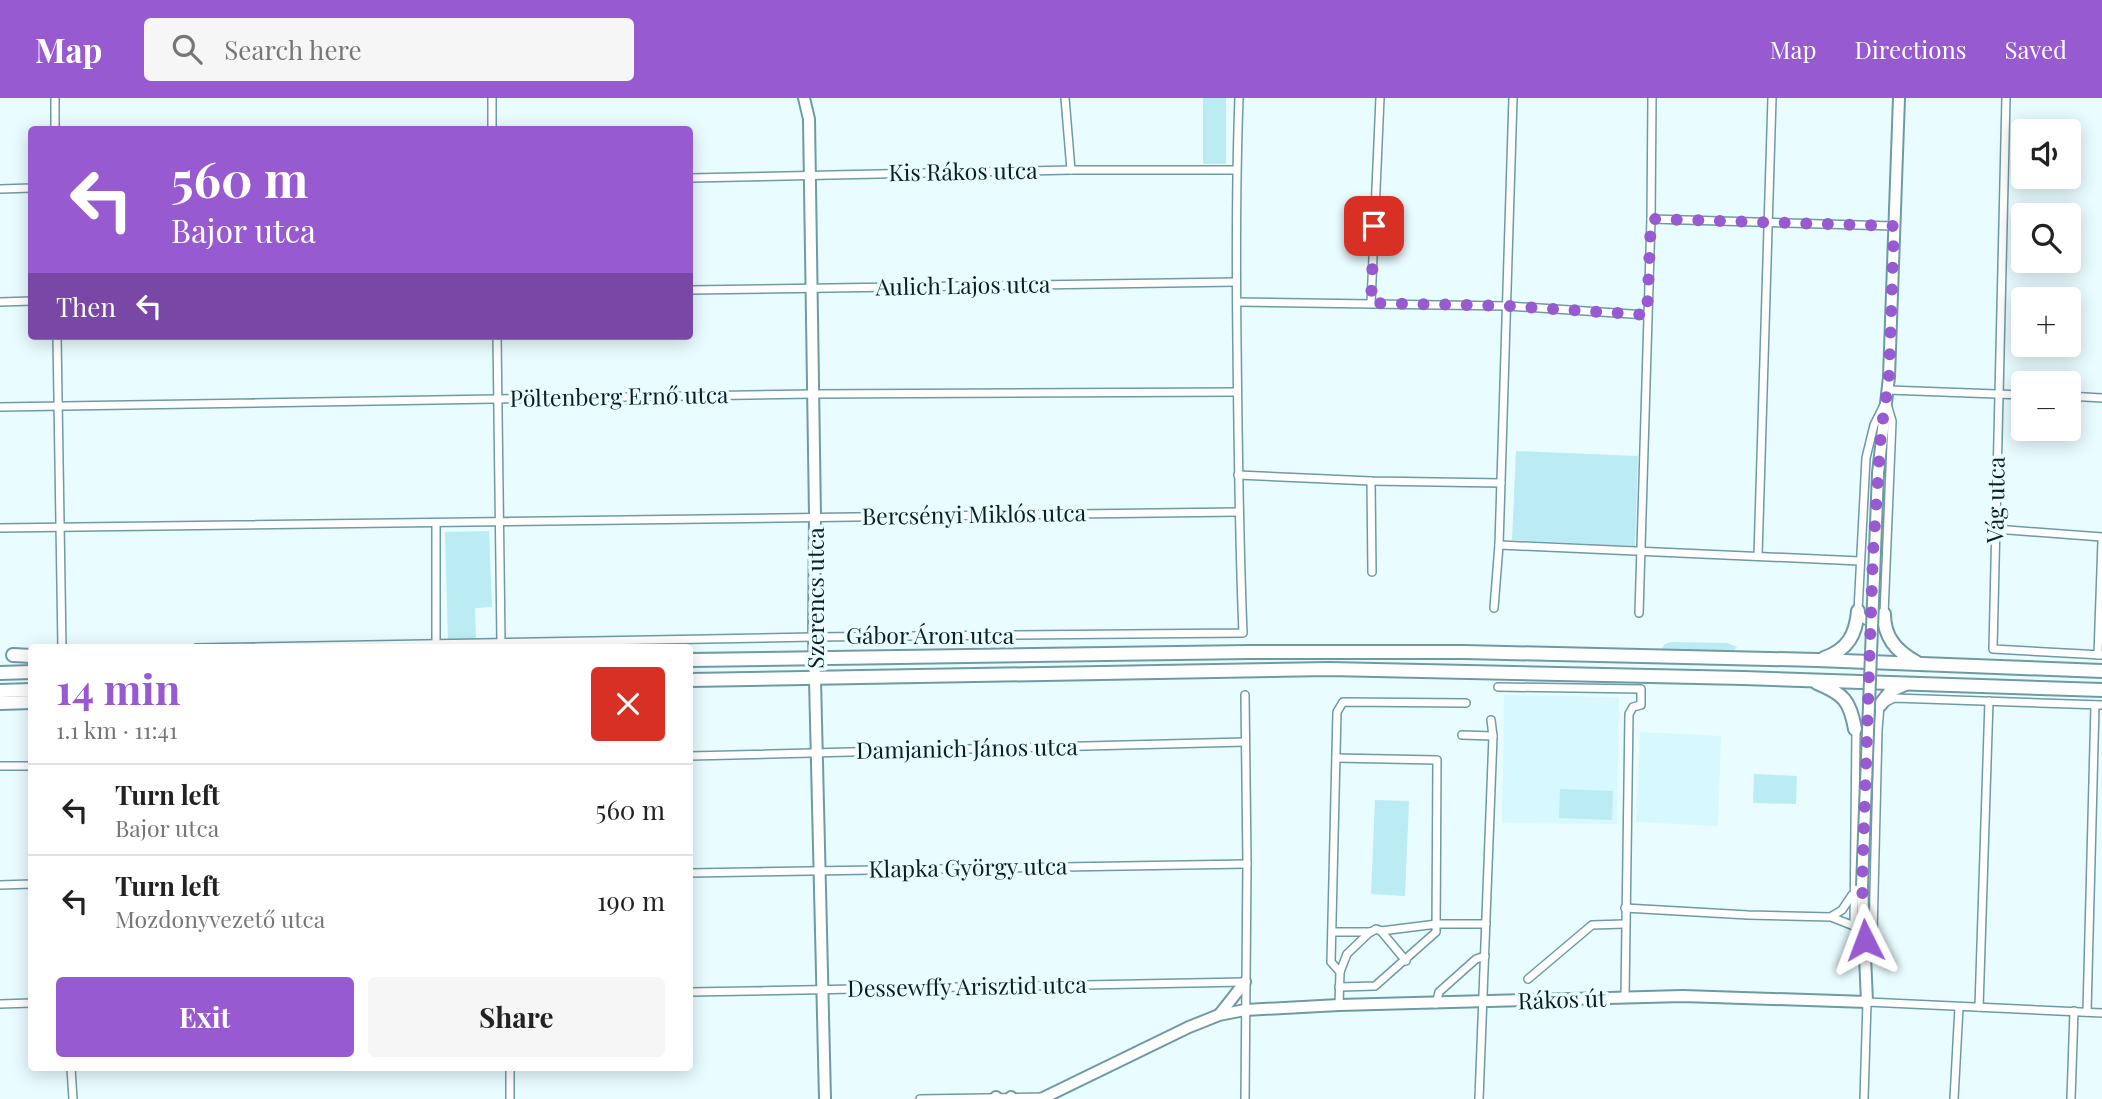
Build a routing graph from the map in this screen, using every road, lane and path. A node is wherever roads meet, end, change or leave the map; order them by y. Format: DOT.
graph roads {
  1 [pos="55,98"];
  2 [pos="492,98"];
  3 [pos="804,98"];
  4 [pos="1065,98"];
  5 [pos="1239,98"];
  6 [pos="1380,98"];
  7 [pos="1514,98"];
  8 [pos="1652,98"];
  9 [pos="1772,98"];
  10 [pos="1899,98"];
  11 [pos="2006,98"];
  12 [pos="55,126"];
  13 [pos="492,126"];
  14 [pos="1071,170"];
  15 [pos="1236,170"];
  16 [pos="809,176"];
  17 [pos="693,178"];
  18 [pos="28,188"];
  19 [pos="0,189"];
  20 [pos="1651,219"];
  21 [pos="1769,222"];
  22 [pos="1894,226"];
  23 [pos="1236,282"];
  24 [pos="811,288"];
  25 [pos="693,290"];
  26 [pos="28,301"];
  27 [pos="0,302"];
  28 [pos="1237,302"];
  29 [pos="1371,303"];
  30 [pos="1508,306"];
  31 [pos="1647,315"];
  32 [pos="57,340"];
  33 [pos="497,340"];
  34 [pos="1237,392"];
  35 [pos="813,394"];
  36 [pos="1999,394"];
  37 [pos="2011,394"];
  38 [pos="1887,395"];
  39 [pos="2081,397"];
  40 [pos="2102,398"];
  41 [pos="498,399"];
  42 [pos="57,405"];
  43 [pos="0,407"];
  44 [pos="1238,475"];
  45 [pos="1371,481"];
  46 [pos="1501,483"];
  47 [pos="1238,512"];
  48 [pos="815,516"];
  49 [pos="499,521"];
  50 [pos="436,523"];
  51 [pos="60,527"];
  52 [pos="0,528"];
  53 [pos="1995,528"];
  54 [pos="2102,539"];
  55 [pos="1499,545"];
  56 [pos="1639,552"];
  57 [pos="1758,556"];
  58 [pos="1860,561"];
  59 [pos="1372,572"];
  60 [pos="1494,608"];
  61 [pos="1858,611"];
  62 [pos="1639,613"];
  63 [pos="1884,614"];
  64 [pos="814,637"];
  65 [pos="501,642"];
  66 [pos="62,644"];
  67 [pos="436,644"];
  68 [pos="28,654"];
  69 [pos="6,655"];
  70 [pos="2100,655"];
  71 [pos="815,659"];
  72 [pos="693,660"];
  73 [pos="1817,660"];
  74 [pos="1920,664"];
  75 [pos="2102,671"];
  76 [pos="28,672"];
  77 [pos="0,673"];
  78 [pos="816,678"];
  79 [pos="693,680"];
  80 [pos="1810,680"];
  81 [pos="1908,682"];
  82 [pos="1498,687"];
  83 [pos="2102,690"];
  84 [pos="0,691"];
  85 [pos="28,691"];
  86 [pos="1245,695"];
  87 [pos="1989,701"];
  88 [pos="28,702"];
  89 [pos="1466,703"];
  90 [pos="0,704"];
  91 [pos="1880,705"];
  92 [pos="2099,705"];
  93 [pos="1493,722"];
  94 [pos="1855,729"];
  95 [pos="1878,730"];
  96 [pos="1462,735"];
  97 [pos="1493,736"];
  98 [pos="1245,742"];
  99 [pos="818,753"];
  100 [pos="693,756"];
  101 [pos="1335,758"];
  102 [pos="0,766"];
  103 [pos="28,766"];
  104 [pos="1247,864"];
  105 [pos="819,870"];
  106 [pos="693,873"];
  107 [pos="28,884"];
  108 [pos="0,885"];
  109 [pos="1858,890"];
  110 [pos="1625,908"];
  111 [pos="1831,917"];
  112 [pos="1437,924"];
  113 [pos="1486,924"];
  114 [pos="1625,924"];
  115 [pos="1854,926"];
  116 [pos="1333,932"];
  117 [pos="1371,932"];
  118 [pos="1381,932"];
  119 [pos="1865,942"];
  120 [pos="1485,956"];
  121 [pos="1406,961"];
  122 [pos="1340,972"];
  123 [pos="1528,979"];
  124 [pos="1245,982"];
  125 [pos="1339,987"];
  126 [pos="821,990"];
  127 [pos="693,992"];
  128 [pos="1625,997"];
  129 [pos="1867,1002"];
  130 [pos="28,1003"];
  131 [pos="1483,1003"];
  132 [pos="0,1004"];
  133 [pos="1436,1004"];
  134 [pos="1339,1005"];
  135 [pos="1959,1007"];
  136 [pos="1979,1007"];
  137 [pos="1245,1010"];
  138 [pos="2074,1012"];
  139 [pos="2087,1012"];
  140 [pos="2102,1013"];
  141 [pos="1219,1015"];
  142 [pos="71,1071"];
  143 [pos="510,1071"];
  144 [pos="997,1098"];
  145 [pos="1012,1098"];
  146 [pos="1043,1098"];
  147 [pos="73,1099"];
  148 [pos="510,1099"];
  149 [pos="825,1099"];
  150 [pos="920,1099"];
  151 [pos="1245,1099"];
  152 [pos="1479,1099"];
  153 [pos="1864,1099"];
  154 [pos="1954,1099"];
  155 [pos="2071,1099"];
  1 -- 12 [label="street"];
  2 -- 13 [label="street"];
  3 -- 16 [label="street, Szerencs utca"];
  4 -- 14 [label="street"];
  5 -- 15 [label="street"];
  6 -- 29 [label="street"];
  7 -- 30 [label="street"];
  8 -- 20 [label="street"];
  9 -- 21 [label="street"];
  10 -- 22 [label="street"];
  11 -- 36 [label="street, Vág utca"];
  14 -- 15 [label="street, Kis Rákos utca"];
  14 -- 16 [label="street, Kis Rákos utca"];
  15 -- 23 [label="street"];
  16 -- 17 [label="street, Kis Rákos utca"];
  16 -- 24 [label="street, Szerencs utca"];
  18 -- 19 [label="street"];
  20 -- 21 [label="street"];
  20 -- 31 [label="street"];
  21 -- 22 [label="street"];
  21 -- 57 [label="street"];
  22 -- 38 [label="street"];
  23 -- 24 [label="street, Aulich Lajos utca"];
  23 -- 28 [label="street"];
  24 -- 25 [label="street, Aulich Lajos utca"];
  24 -- 35 [label="street, Szerencs utca"];
  26 -- 27 [label="street"];
  28 -- 29 [label="street"];
  28 -- 34 [label="street"];
  29 -- 30 [label="street"];
  30 -- 31 [label="street"];
  30 -- 46 [label="street"];
  31 -- 56 [label="street"];
  32 -- 42 [label="street"];
  33 -- 41 [label="street"];
  34 -- 35 [label="street, Pöltenberg Ernő utca"];
  34 -- 44 [label="street"];
  35 -- 41 [label="street, Pöltenberg Ernő utca"];
  35 -- 48 [label="street, Szerencs utca"];
  36 -- 37 [label="street"];
  36 -- 38 [label="street"];
  36 -- 53 [label="street, Vág utca"];
  38 -- 58 [label="street"];
  38 -- 63 [label="street"];
  38 -- 109 [label="street, bridge"];
  39 -- 40 [label="street"];
  41 -- 42 [label="street, Pöltenberg Ernő utca"];
  41 -- 49 [label="street"];
  42 -- 43 [label="street, Pöltenberg Ernő utca"];
  42 -- 51 [label="street"];
  44 -- 45 [label="street"];
  44 -- 47 [label="street"];
  45 -- 46 [label="street"];
  45 -- 59 [label="street"];
  46 -- 55 [label="street"];
  47 -- 48 [label="street, Bercsényi Miklós utca"];
  47 -- 64 [label="street, Gábor Áron utca"];
  48 -- 49 [label="street, Bercsényi Miklós utca"];
  48 -- 64 [label="street, Szerencs utca"];
  49 -- 50 [label="street, Bercsényi Miklós utca"];
  49 -- 65 [label="street"];
  50 -- 51 [label="street"];
  50 -- 67 [label="street"];
  51 -- 52 [label="street"];
  51 -- 66 [label="street"];
  53 -- 54 [label="street"];
  53 -- 70 [label="street, Vág utca"];
  54 -- 70 [label="street"];
  55 -- 56 [label="street"];
  55 -- 60 [label="street"];
  56 -- 57 [label="street"];
  56 -- 62 [label="street"];
  57 -- 58 [label="street"];
  58 -- 61 [label="street"];
  61 -- 63 [label="street"];
  61 -- 73 [label="main road"];
  63 -- 74 [label="main road"];
  64 -- 65 [label="street, Gábor Áron utca"];
  64 -- 71 [label="street, Szerencs utca"];
  65 -- 67 [label="street, Gábor Áron utca"];
  68 -- 69 [label="main road"];
  71 -- 72 [label="main road"];
  71 -- 73 [label="main road"];
  71 -- 78 [label="street, Szerencs utca"];
  73 -- 74 [label="main road"];
  74 -- 75 [label="main road"];
  76 -- 77 [label="main road"];
  78 -- 79 [label="main road"];
  78 -- 80 [label="main road"];
  78 -- 99 [label="street, Szerencs utca"];
  80 -- 81 [label="main road"];
  80 -- 94 [label="main road"];
  81 -- 83 [label="main road"];
  81 -- 91 [label="main road"];
  82 -- 110 [label="street"];
  84 -- 85 [label="main road"];
  86 -- 98 [label="street"];
  87 -- 91 [label="street"];
  87 -- 92 [label="street"];
  87 -- 136 [label="street"];
  88 -- 90 [label="main road"];
  89 -- 101 [label="street"];
  91 -- 95 [label="street"];
  92 -- 139 [label="street"];
  93 -- 97 [label="street"];
  94 -- 95 [label="street"];
  94 -- 109 [label="street"];
  95 -- 119 [label="street"];
  96 -- 97 [label="street"];
  97 -- 113 [label="street"];
  98 -- 99 [label="street, Damjanich János utca"];
  98 -- 104 [label="street"];
  99 -- 100 [label="street, Damjanich János utca"];
  99 -- 105 [label="street, Szerencs utca"];
  101 -- 112 [label="street"];
  101 -- 116 [label="street"];
  102 -- 103 [label="street"];
  104 -- 105 [label="street, Klapka György utca"];
  104 -- 124 [label="street"];
  105 -- 106 [label="street, Klapka György utca"];
  105 -- 126 [label="street, Szerencs utca"];
  107 -- 108 [label="street"];
  109 -- 111 [label="street"];
  109 -- 115 [label="street"];
  109 -- 119 [label="street"];
  110 -- 111 [label="street"];
  110 -- 114 [label="street"];
  111 -- 115 [label="street"];
  112 -- 113 [label="street"];
  112 -- 118 [label="street"];
  112 -- 121 [label="street"];
  113 -- 120 [label="street"];
  114 -- 123 [label="street"];
  114 -- 128 [label="street"];
  115 -- 119 [label="street"];
  116 -- 117 [label="street"];
  116 -- 122 [label="street"];
  117 -- 118 [label="street"];
  117 -- 122 [label="street"];
  118 -- 121 [label="street"];
  119 -- 129 [label="street"];
  120 -- 131 [label="street"];
  120 -- 133 [label="street"];
  121 -- 125 [label="street"];
  122 -- 125 [label="street"];
  124 -- 126 [label="street, Dessewffy Arisztid utca"];
  124 -- 137 [label="street"];
  124 -- 141 [label="street"];
  125 -- 134 [label="street"];
  126 -- 127 [label="street, Dessewffy Arisztid utca"];
  126 -- 149 [label="street, Szerencs utca"];
  128 -- 129 [label="street, Rákos út"];
  128 -- 131 [label="street, Rákos út"];
  129 -- 135 [label="street, Rákos út"];
  129 -- 153 [label="street"];
  130 -- 132 [label="street"];
  131 -- 133 [label="street, Rákos út"];
  131 -- 152 [label="street"];
  133 -- 134 [label="street, Rákos út"];
  134 -- 137 [label="street, Rákos út"];
  135 -- 136 [label="street, Rákos út"];
  135 -- 154 [label="street"];
  136 -- 138 [label="street, Rákos út"];
  137 -- 141 [label="street, Rákos út"];
  137 -- 151 [label="street"];
  138 -- 139 [label="street, Rákos út"];
  138 -- 155 [label="street"];
  139 -- 140 [label="street, Rákos út"];
  141 -- 146 [label="street, Rákos út"];
  142 -- 147 [label="street"];
  143 -- 148 [label="street"];
  144 -- 145 [label="street"];
  144 -- 150 [label="street"];
  145 -- 146 [label="street"];
}
